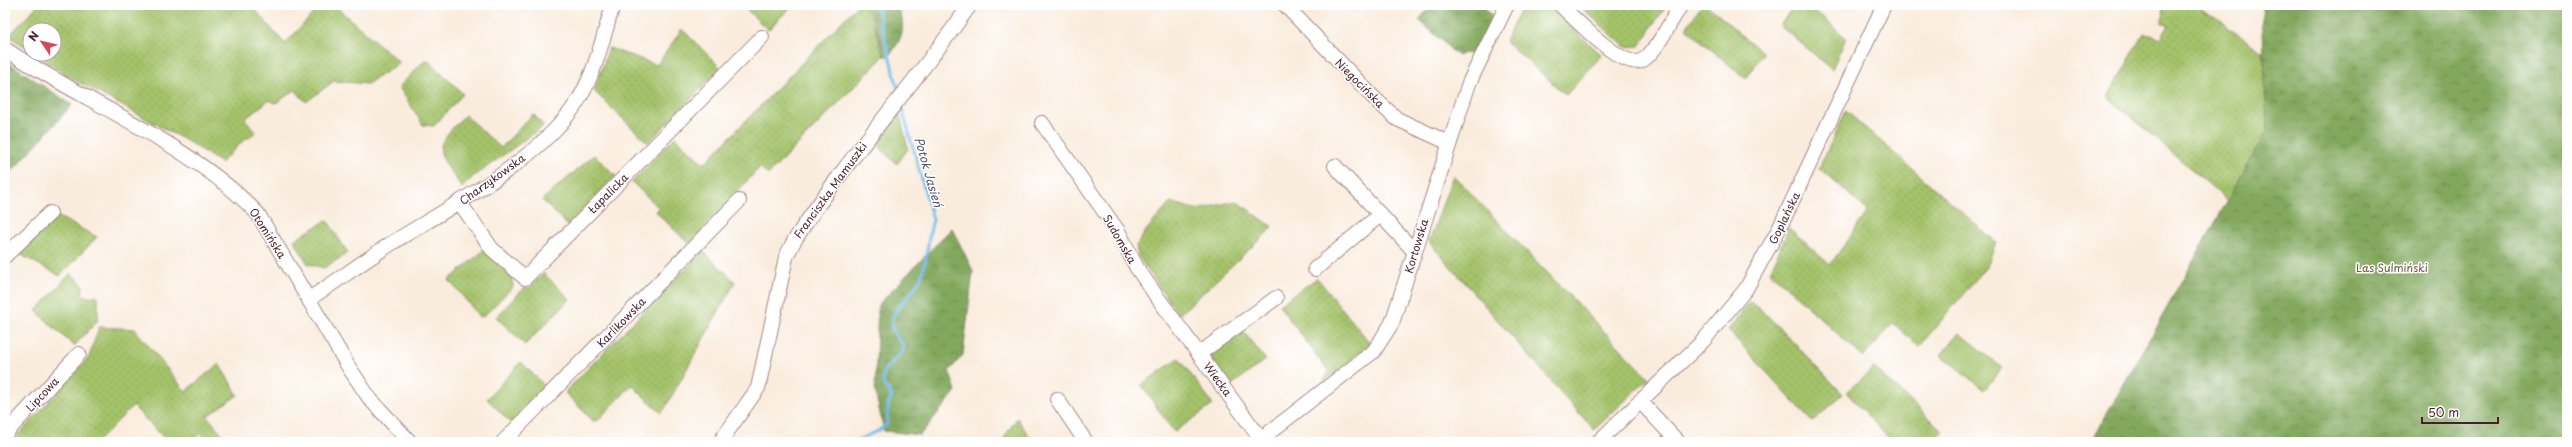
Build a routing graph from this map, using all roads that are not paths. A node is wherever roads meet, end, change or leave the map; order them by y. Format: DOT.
graph roads {
  1 [pos="613,5"];
  2 [pos="970,5"];
  3 [pos="1285,5"];
  4 [pos="1507,5"];
  5 [pos="1560,5"];
  6 [pos="1681,5"];
  7 [pos="1884,5"];
  8 [pos="762,37"];
  9 [pos="5,49"];
  10 [pos="1042,123"];
  11 [pos="1449,143"];
  12 [pos="1334,166"];
  13 [pos="739,201"];
  14 [pos="460,203"];
  15 [pos="50,213"];
  16 [pos="1380,215"];
  17 [pos="1415,252"];
  18 [pos="5,256"];
  19 [pos="1315,269"];
  20 [pos="1276,298"];
  21 [pos="309,299"];
  22 [pos="1200,353"];
  23 [pos="79,354"];
  24 [pos="1057,399"];
  25 [pos="1640,401"];
  26 [pos="5,434"];
  27 [pos="410,442"];
  28 [pos="503,442"];
  29 [pos="720,442"];
  30 [pos="1086,442"];
  31 [pos="1263,442"];
  32 [pos="1598,442"];
  33 [pos="1678,442"];
  1 -- 14 [label="street, Charzykowska"];
  2 -- 29 [label="street, Franciszka Mamuszki"];
  3 -- 11 [label="street, Niegocińska"];
  4 -- 11 [label="street, Kortowska"];
  5 -- 6 [label="street"];
  7 -- 25 [label="street, Goplańska"];
  8 -- 14 [label="street, Łapalicka"];
  9 -- 21 [label="street, Otomińska"];
  10 -- 22 [label="street, Sudomska"];
  11 -- 17 [label="street, Kortowska"];
  12 -- 16 [label="street"];
  13 -- 28 [label="street, Karlikowska"];
  14 -- 21 [label="street, Charzykowska"];
  15 -- 18 [label="street"];
  16 -- 17 [label="street"];
  16 -- 19 [label="street"];
  17 -- 31 [label="street, Kortowska"];
  20 -- 22 [label="street, Wiecka"];
  21 -- 27 [label="street, Otomińska"];
  22 -- 31 [label="street, Wiecka"];
  23 -- 26 [label="street, Lipcowa"];
  24 -- 30 [label="street"];
  25 -- 32 [label="street, Goplańska"];
  25 -- 33 [label="street"];
}
